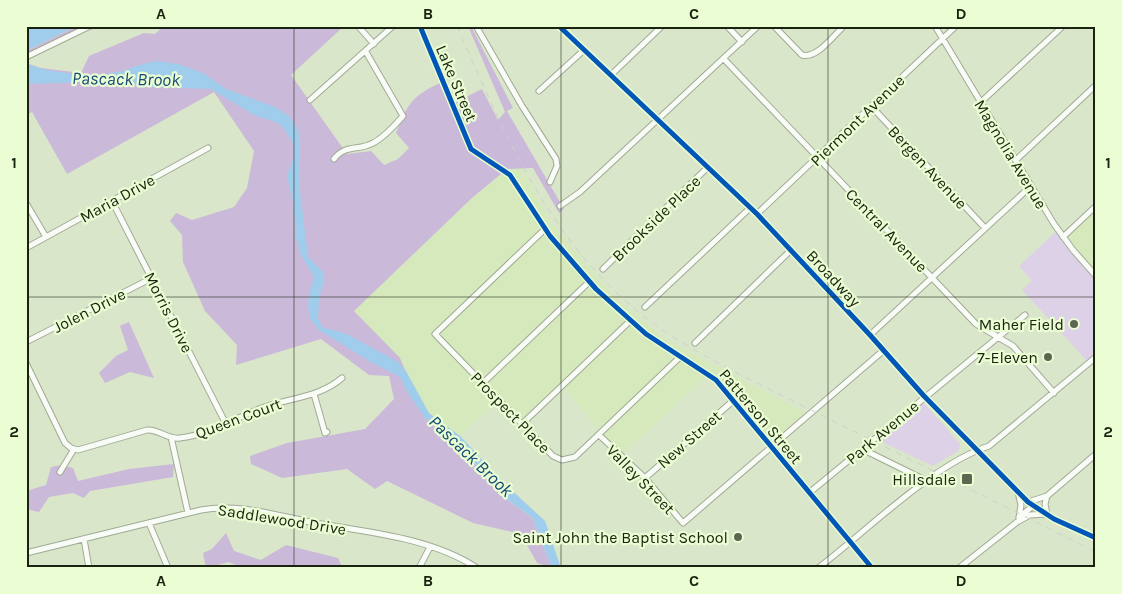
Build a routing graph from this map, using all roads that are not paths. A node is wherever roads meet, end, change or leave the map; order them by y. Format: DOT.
graph roads {
  1 [pos="90,26"];
  2 [pos="358,26"];
  3 [pos="393,26"];
  4 [pos="420,26"];
  5 [pos="476,26"];
  6 [pos="559,26"];
  7 [pos="662,26"];
  8 [pos="727,26"];
  9 [pos="758,26"];
  10 [pos="774,26"];
  11 [pos="844,26"];
  12 [pos="935,26"];
  13 [pos="956,26"];
  14 [pos="1063,26"];
  15 [pos="942,39"];
  16 [pos="742,42"];
  17 [pos="374,44"];
  18 [pos="584,50"];
  19 [pos="366,52"];
  20 [pos="26,57"];
  21 [pos="724,59"];
  22 [pos="611,75"];
  23 [pos="1096,84"];
  24 [pos="540,91"];
  25 [pos="310,100"];
  26 [pos="980,102"];
  27 [pos="871,106"];
  28 [pos="660,120"];
  29 [pos="208,148"];
  30 [pos="472,149"];
  31 [pos="818,157"];
  32 [pos="334,159"];
  33 [pos="1016,160"];
  34 [pos="708,167"];
  35 [pos="550,182"];
  36 [pos="1031,186"];
  37 [pos="112,201"];
  38 [pos="26,203"];
  39 [pos="560,206"];
  40 [pos="1096,206"];
  41 [pos="750,208"];
  42 [pos="757,214"];
  43 [pos="985,228"];
  44 [pos="545,229"];
  45 [pos="1063,237"];
  46 [pos="46,238"];
  47 [pos="26,248"];
  48 [pos="790,250"];
  49 [pos="603,269"];
  50 [pos="1096,276"];
  51 [pos="932,277"];
  52 [pos="152,278"];
  53 [pos="589,282"];
  54 [pos="644,307"];
  55 [pos="1025,315"];
  56 [pos="630,321"];
  57 [pos="870,335"];
  58 [pos="1000,336"];
  59 [pos="26,342"];
  60 [pos="695,343"];
  61 [pos="884,350"];
  62 [pos="1096,357"];
  63 [pos="680,358"];
  64 [pos="26,363"];
  65 [pos="342,378"];
  66 [pos="483,383"];
  67 [pos="1054,393"];
  68 [pos="314,394"];
  69 [pos="924,396"];
  70 [pos="734,400"];
  71 [pos="226,424"];
  72 [pos="522,424"];
  73 [pos="327,432"];
  74 [pos="599,435"];
  75 [pos="171,438"];
  76 [pos="772,447"];
  77 [pos="74,449"];
  78 [pos="862,449"];
  79 [pos="976,450"];
  80 [pos="1096,454"];
  81 [pos="60,472"];
  82 [pos="645,478"];
  83 [pos="927,481"];
  84 [pos="1018,492"];
  85 [pos="809,493"];
  86 [pos="1047,496"];
  87 [pos="1028,502"];
  88 [pos="1033,506"];
  89 [pos="188,513"];
  90 [pos="1047,514"];
  91 [pos="1018,520"];
  92 [pos="149,523"];
  93 [pos="1096,538"];
  94 [pos="84,539"];
  95 [pos="851,542"];
  96 [pos="430,547"];
  97 [pos="26,553"];
  98 [pos="90,568"];
  99 [pos="168,568"];
  100 [pos="419,568"];
  101 [pos="478,568"];
  102 [pos="818,568"];
  103 [pos="872,568"];
  104 [pos="959,568"];
  1 -- 20 [label="street"];
  2 -- 17 [label="street"];
  3 -- 17 [label="street"];
  4 -- 30 [label="street, Lake Street"];
  5 -- 35 [label="street"];
  6 -- 18 [label="street, Broadway"];
  7 -- 22 [label="street"];
  8 -- 16 [label="street"];
  9 -- 16 [label="street"];
  10 -- 11 [label="street"];
  12 -- 15 [label="street, Magnolia Avenue"];
  13 -- 15 [label="street, Piermont Avenue"];
  14 -- 26 [label="street"];
  15 -- 26 [label="street, Magnolia Avenue"];
  15 -- 27 [label="street, Piermont Avenue"];
  16 -- 21 [label="street"];
  17 -- 19 [label="street"];
  18 -- 22 [label="street, Broadway"];
  18 -- 24 [label="street"];
  19 -- 25 [label="street"];
  19 -- 32 [label="street"];
  21 -- 28 [label="street"];
  21 -- 31 [label="street, Central Avenue"];
  22 -- 28 [label="street, Broadway"];
  23 -- 33 [label="street"];
  26 -- 33 [label="street, Magnolia Avenue"];
  27 -- 31 [label="street, Piermont Avenue"];
  27 -- 43 [label="street, Bergen Avenue"];
  28 -- 34 [label="street, Broadway"];
  28 -- 39 [label="street"];
  29 -- 37 [label="street, Maria Drive"];
  30 -- 44 [label="street, Patterson Street"];
  31 -- 42 [label="street, Piermont Avenue"];
  31 -- 51 [label="street, Central Avenue"];
  33 -- 36 [label="street, Magnolia Avenue"];
  34 -- 41 [label="street, Broadway"];
  34 -- 49 [label="street, Brookside Place"];
  36 -- 43 [label="street"];
  36 -- 45 [label="street, Magnolia Avenue"];
  37 -- 46 [label="street, Maria Drive"];
  37 -- 52 [label="street, Morris Drive"];
  38 -- 46 [label="street"];
  40 -- 45 [label="street"];
  41 -- 42 [label="street, Broadway"];
  41 -- 54 [label="street"];
  42 -- 48 [label="street, Broadway"];
  43 -- 51 [label="street"];
  44 -- 53 [label="street, Patterson Street"];
  44 -- 66 [label="street, Prospect Place"];
  45 -- 50 [label="street, Magnolia Avenue"];
  46 -- 47 [label="street, Maria Drive"];
  48 -- 57 [label="street, Broadway"];
  48 -- 60 [label="street"];
  51 -- 57 [label="street"];
  51 -- 58 [label="street, Central Avenue"];
  52 -- 59 [label="street, Jolen Drive"];
  52 -- 71 [label="street, Morris Drive"];
  53 -- 56 [label="street, Patterson Street"];
  53 -- 66 [label="street"];
  55 -- 58 [label="street, Park Avenue"];
  56 -- 63 [label="street, Patterson Street"];
  56 -- 72 [label="street"];
  57 -- 61 [label="street, Broadway"];
  58 -- 67 [label="street, Central Avenue"];
  58 -- 69 [label="street, Park Avenue"];
  61 -- 69 [label="street, Broadway"];
  61 -- 76 [label="street"];
  62 -- 67 [label="street"];
  63 -- 70 [label="street, Patterson Street"];
  63 -- 74 [label="street, Prospect Place"];
  64 -- 77 [label="street"];
  65 -- 68 [label="street, Queen Court"];
  66 -- 72 [label="street, Prospect Place"];
  67 -- 79 [label="street"];
  68 -- 71 [label="street, Queen Court"];
  68 -- 73 [label="street"];
  69 -- 78 [label="street, Park Avenue"];
  69 -- 79 [label="street, Broadway"];
  70 -- 76 [label="street, Patterson Street"];
  70 -- 82 [label="street, New Street"];
  71 -- 75 [label="street, Queen Court"];
  72 -- 74 [label="street, Prospect Place"];
  74 -- 82 [label="street, Valley Street"];
  75 -- 77 [label="street, Queen Court"];
  75 -- 89 [label="street"];
  76 -- 82 [label="street, Valley Street"];
  76 -- 85 [label="street, Patterson Street"];
  77 -- 81 [label="street"];
  78 -- 83 [label="street"];
  78 -- 85 [label="street, Park Avenue"];
  79 -- 83 [label="street"];
  79 -- 84 [label="street, Broadway"];
  80 -- 86 [label="street"];
  83 -- 95 [label="street"];
  84 -- 87 [label="street, Broadway"];
  84 -- 91 [label="street"];
  85 -- 95 [label="street, Patterson Street"];
  86 -- 87 [label="street"];
  86 -- 90 [label="street"];
  87 -- 88 [label="street, Broadway"];
  88 -- 90 [label="street, Broadway"];
  88 -- 91 [label="street"];
  89 -- 92 [label="street, Saddlewood Drive"];
  89 -- 96 [label="street, Saddlewood Drive"];
  90 -- 91 [label="street"];
  90 -- 93 [label="street, Broadway"];
  91 -- 104 [label="street"];
  92 -- 94 [label="street, Saddlewood Drive"];
  92 -- 99 [label="street"];
  94 -- 97 [label="street, Saddlewood Drive"];
  94 -- 98 [label="street"];
  95 -- 102 [label="street"];
  95 -- 103 [label="street, Patterson Street"];
  96 -- 100 [label="street"];
  96 -- 101 [label="street, Saddlewood Drive"];
}
